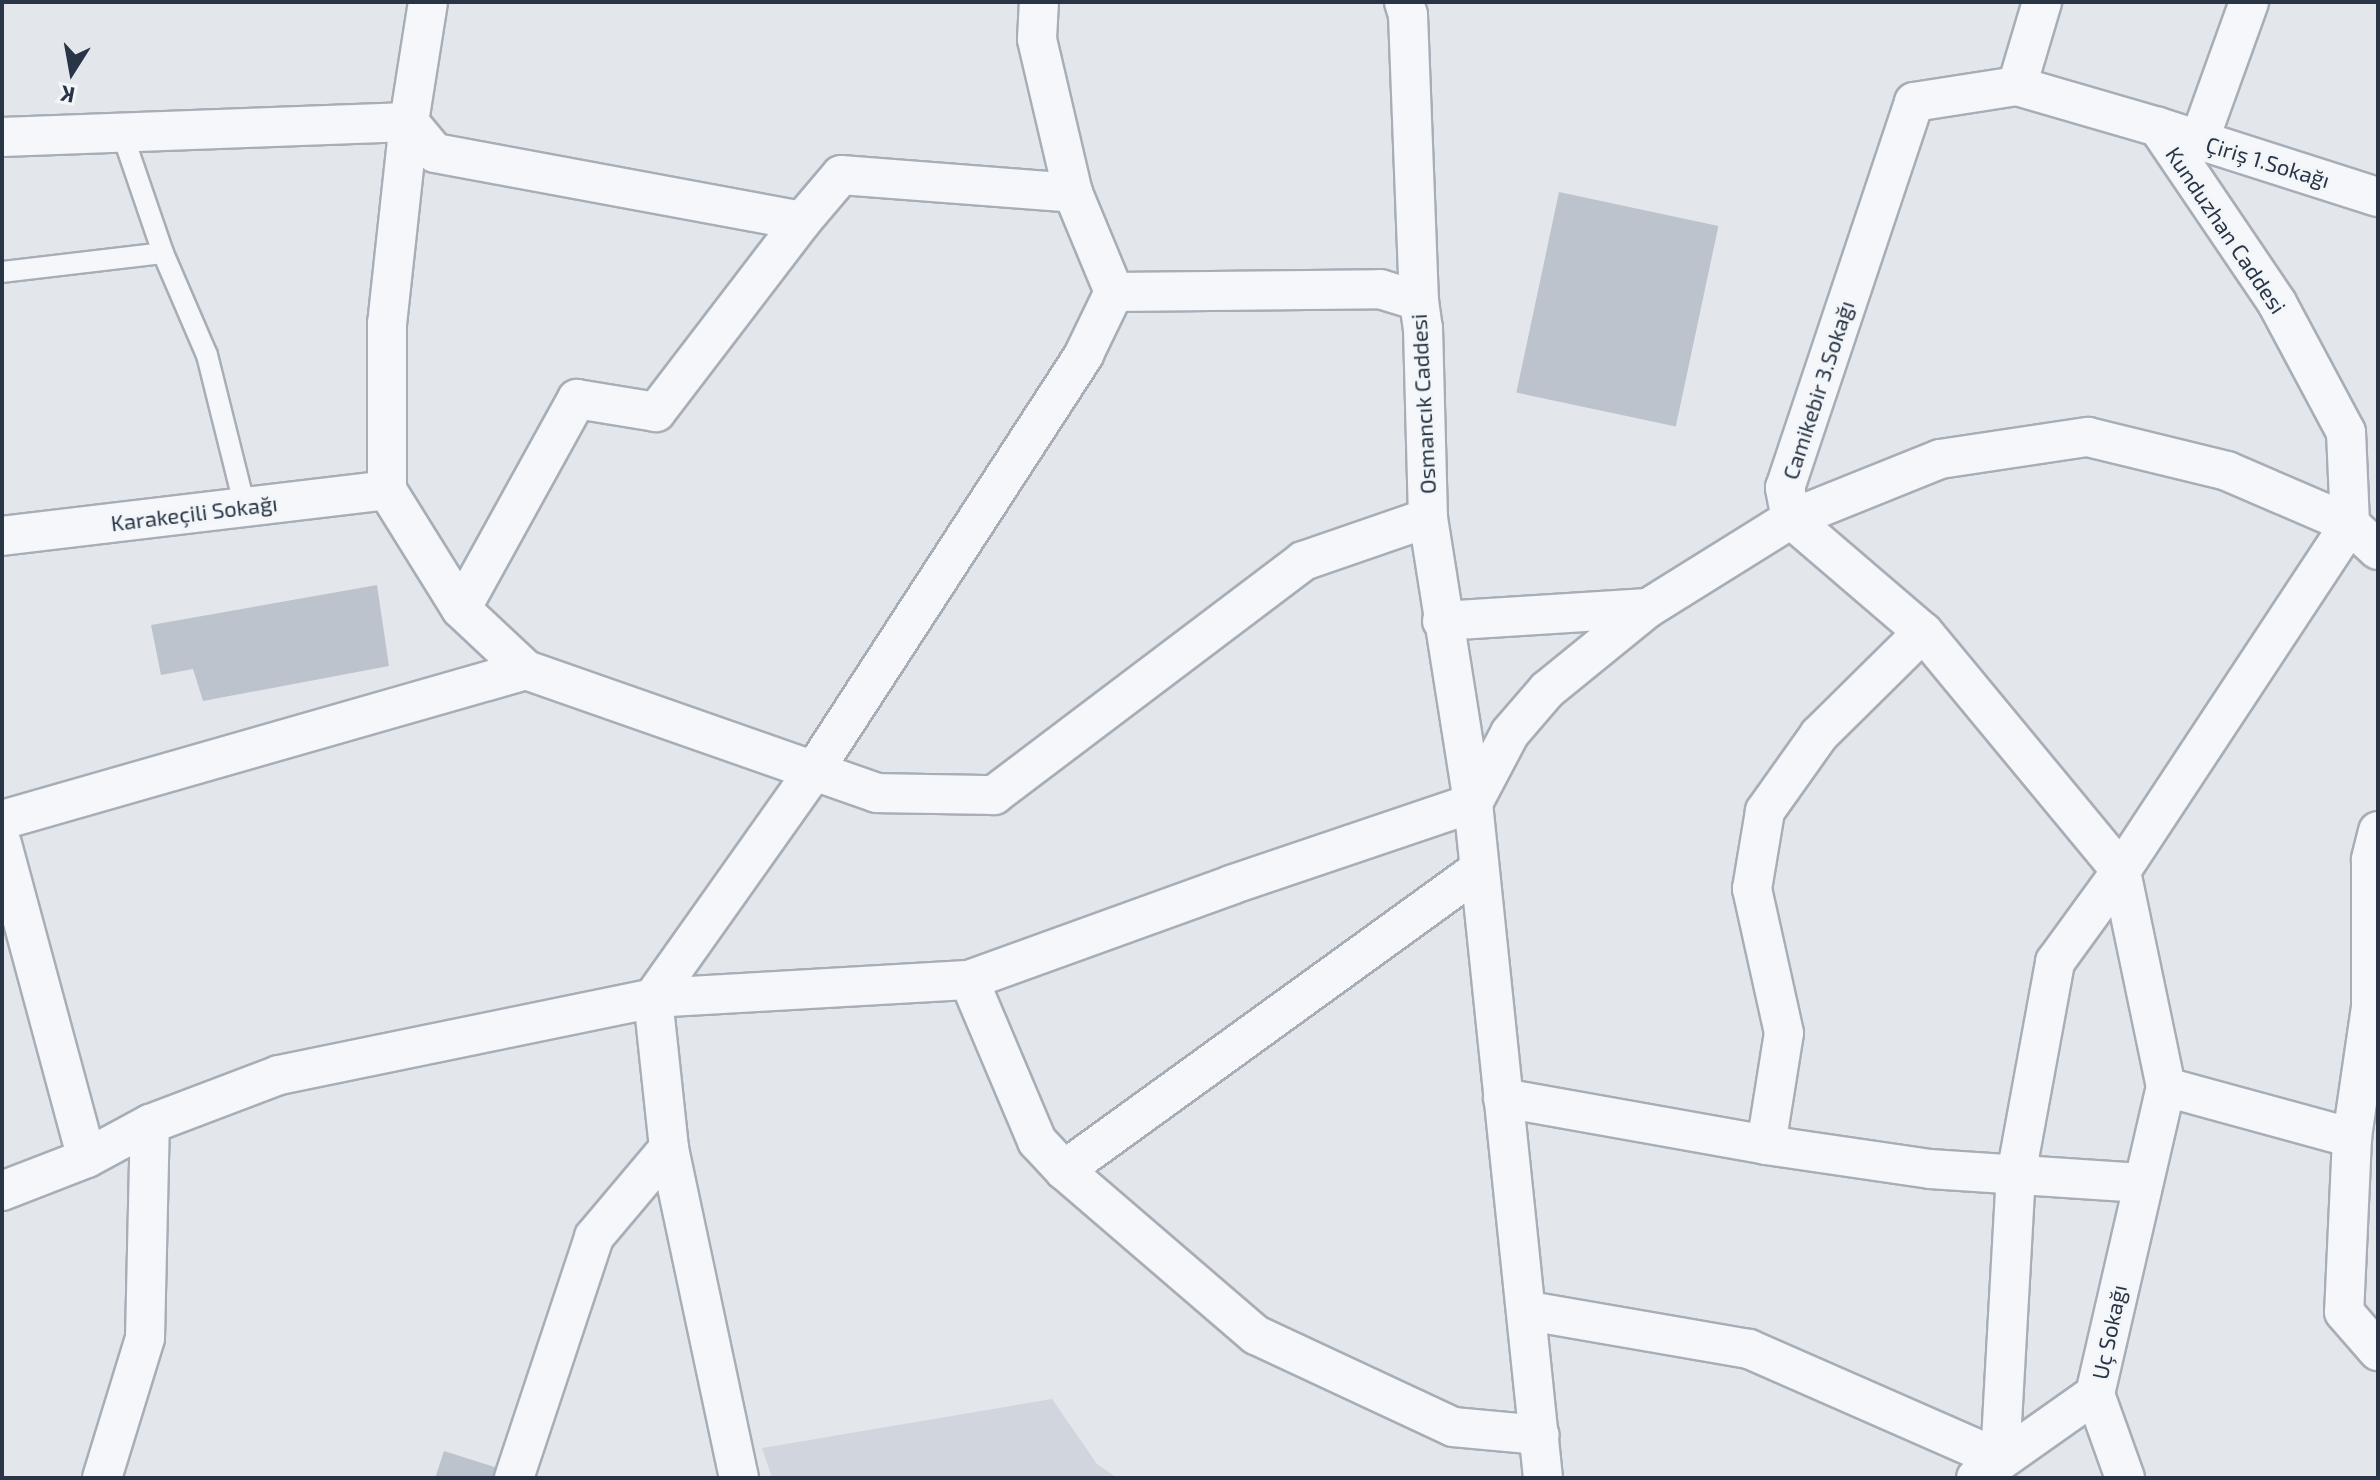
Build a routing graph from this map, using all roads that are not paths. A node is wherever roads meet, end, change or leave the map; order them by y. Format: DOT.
graph roads {
  1 [pos="428,2"];
  2 [pos="1039,2"];
  3 [pos="1404,2"];
  4 [pos="2042,2"];
  5 [pos="2249,2"];
  6 [pos="2017,86"];
  7 [pos="1914,102"];
  8 [pos="409,122"];
  9 [pos="2158,127"];
  10 [pos="122,133"];
  11 [pos="2,137"];
  12 [pos="2199,141"];
  13 [pos="1073,193"];
  14 [pos="2378,197"];
  15 [pos="802,221"];
  16 [pos="163,253"];
  17 [pos="2,272"];
  18 [pos="1114,292"];
  19 [pos="1419,301"];
  20 [pos="387,490"];
  21 [pos="245,507"];
  22 [pos="1428,518"];
  23 [pos="1791,519"];
  24 [pos="2350,524"];
  25 [pos="2,536"];
  26 [pos="2378,550"];
  27 [pos="1648,608"];
  28 [pos="461,609"];
  29 [pos="1442,621"];
  30 [pos="1923,632"];
  31 [pos="526,670"];
  32 [pos="815,769"];
  33 [pos="1473,803"];
  34 [pos="2,820"];
  35 [pos="2378,831"];
  36 [pos="2,844"];
  37 [pos="1477,871"];
  38 [pos="2121,871"];
  39 [pos="969,980"];
  40 [pos="653,998"];
  41 [pos="2166,1087"];
  42 [pos="1503,1098"];
  43 [pos="150,1124"];
  44 [pos="2352,1138"];
  45 [pos="1766,1145"];
  46 [pos="669,1148"];
  47 [pos="87,1158"];
  48 [pos="1064,1170"];
  49 [pos="2016,1175"];
  50 [pos="2142,1183"];
  51 [pos="2,1191"];
  52 [pos="1529,1311"];
  53 [pos="2378,1351"];
  54 [pos="2095,1394"];
  55 [pos="1540,1435"];
  56 [pos="1988,1468"];
  57 [pos="102,1478"];
  58 [pos="514,1478"];
  59 [pos="739,1478"];
  60 [pos="1543,1478"];
  61 [pos="2125,1478"];
  1 -- 8 [label="street"];
  2 -- 13 [label="street"];
  3 -- 19 [label="street, Osmancık Caddesi"];
  4 -- 6 [label="street"];
  5 -- 12 [label="street"];
  6 -- 7 [label="street, Kunduzhan Caddesi"];
  6 -- 9 [label="street, Kunduzhan Caddesi"];
  7 -- 23 [label="street, Camikebir 3.Sokağı"];
  8 -- 10 [label="street"];
  8 -- 15 [label="street"];
  8 -- 20 [label="street"];
  9 -- 12 [label="street, Çiriş 1.Sokağı"];
  9 -- 24 [label="street, Kunduzhan Caddesi"];
  10 -- 11 [label="street"];
  10 -- 16 [label="lane"];
  12 -- 14 [label="street, Çiriş 1.Sokağı"];
  13 -- 15 [label="street"];
  13 -- 18 [label="street"];
  15 -- 28 [label="street"];
  16 -- 17 [label="lane"];
  16 -- 21 [label="lane"];
  18 -- 19 [label="street"];
  18 -- 32 [label="street"];
  19 -- 22 [label="street, Osmancık Caddesi"];
  20 -- 21 [label="street, Karakeçili Sokağı"];
  20 -- 28 [label="street"];
  21 -- 25 [label="street, Karakeçili Sokağı"];
  22 -- 29 [label="street, Osmancık Caddesi"];
  22 -- 32 [label="street"];
  23 -- 24 [label="street"];
  23 -- 27 [label="street"];
  23 -- 30 [label="street"];
  24 -- 26 [label="street"];
  24 -- 38 [label="street"];
  27 -- 29 [label="street"];
  27 -- 33 [label="street"];
  28 -- 31 [label="street"];
  29 -- 33 [label="street, Osmancık Caddesi"];
  30 -- 38 [label="street"];
  30 -- 45 [label="street"];
  31 -- 32 [label="street"];
  31 -- 34 [label="street"];
  32 -- 40 [label="street"];
  33 -- 37 [label="street, Osmancık Caddesi"];
  33 -- 39 [label="street"];
  35 -- 44 [label="street"];
  36 -- 47 [label="street"];
  37 -- 42 [label="street, Osmancık Caddesi"];
  37 -- 48 [label="street"];
  38 -- 41 [label="street"];
  38 -- 49 [label="street"];
  39 -- 40 [label="street"];
  39 -- 48 [label="street"];
  40 -- 43 [label="street"];
  40 -- 46 [label="street"];
  41 -- 44 [label="street"];
  41 -- 50 [label="street, Uç Sokağı"];
  42 -- 45 [label="street"];
  42 -- 52 [label="street, Osmancık Caddesi"];
  43 -- 47 [label="street"];
  43 -- 57 [label="street"];
  44 -- 53 [label="street"];
  45 -- 49 [label="street"];
  46 -- 58 [label="street"];
  46 -- 59 [label="street"];
  47 -- 51 [label="street"];
  48 -- 55 [label="street"];
  49 -- 50 [label="street"];
  49 -- 56 [label="street"];
  50 -- 54 [label="street, Uç Sokağı"];
  52 -- 55 [label="street, Osmancık Caddesi"];
  52 -- 56 [label="street"];
  54 -- 56 [label="street"];
  54 -- 61 [label="street, Uç Sokağı"];
  55 -- 60 [label="street, Osmancık Caddesi"];
}
